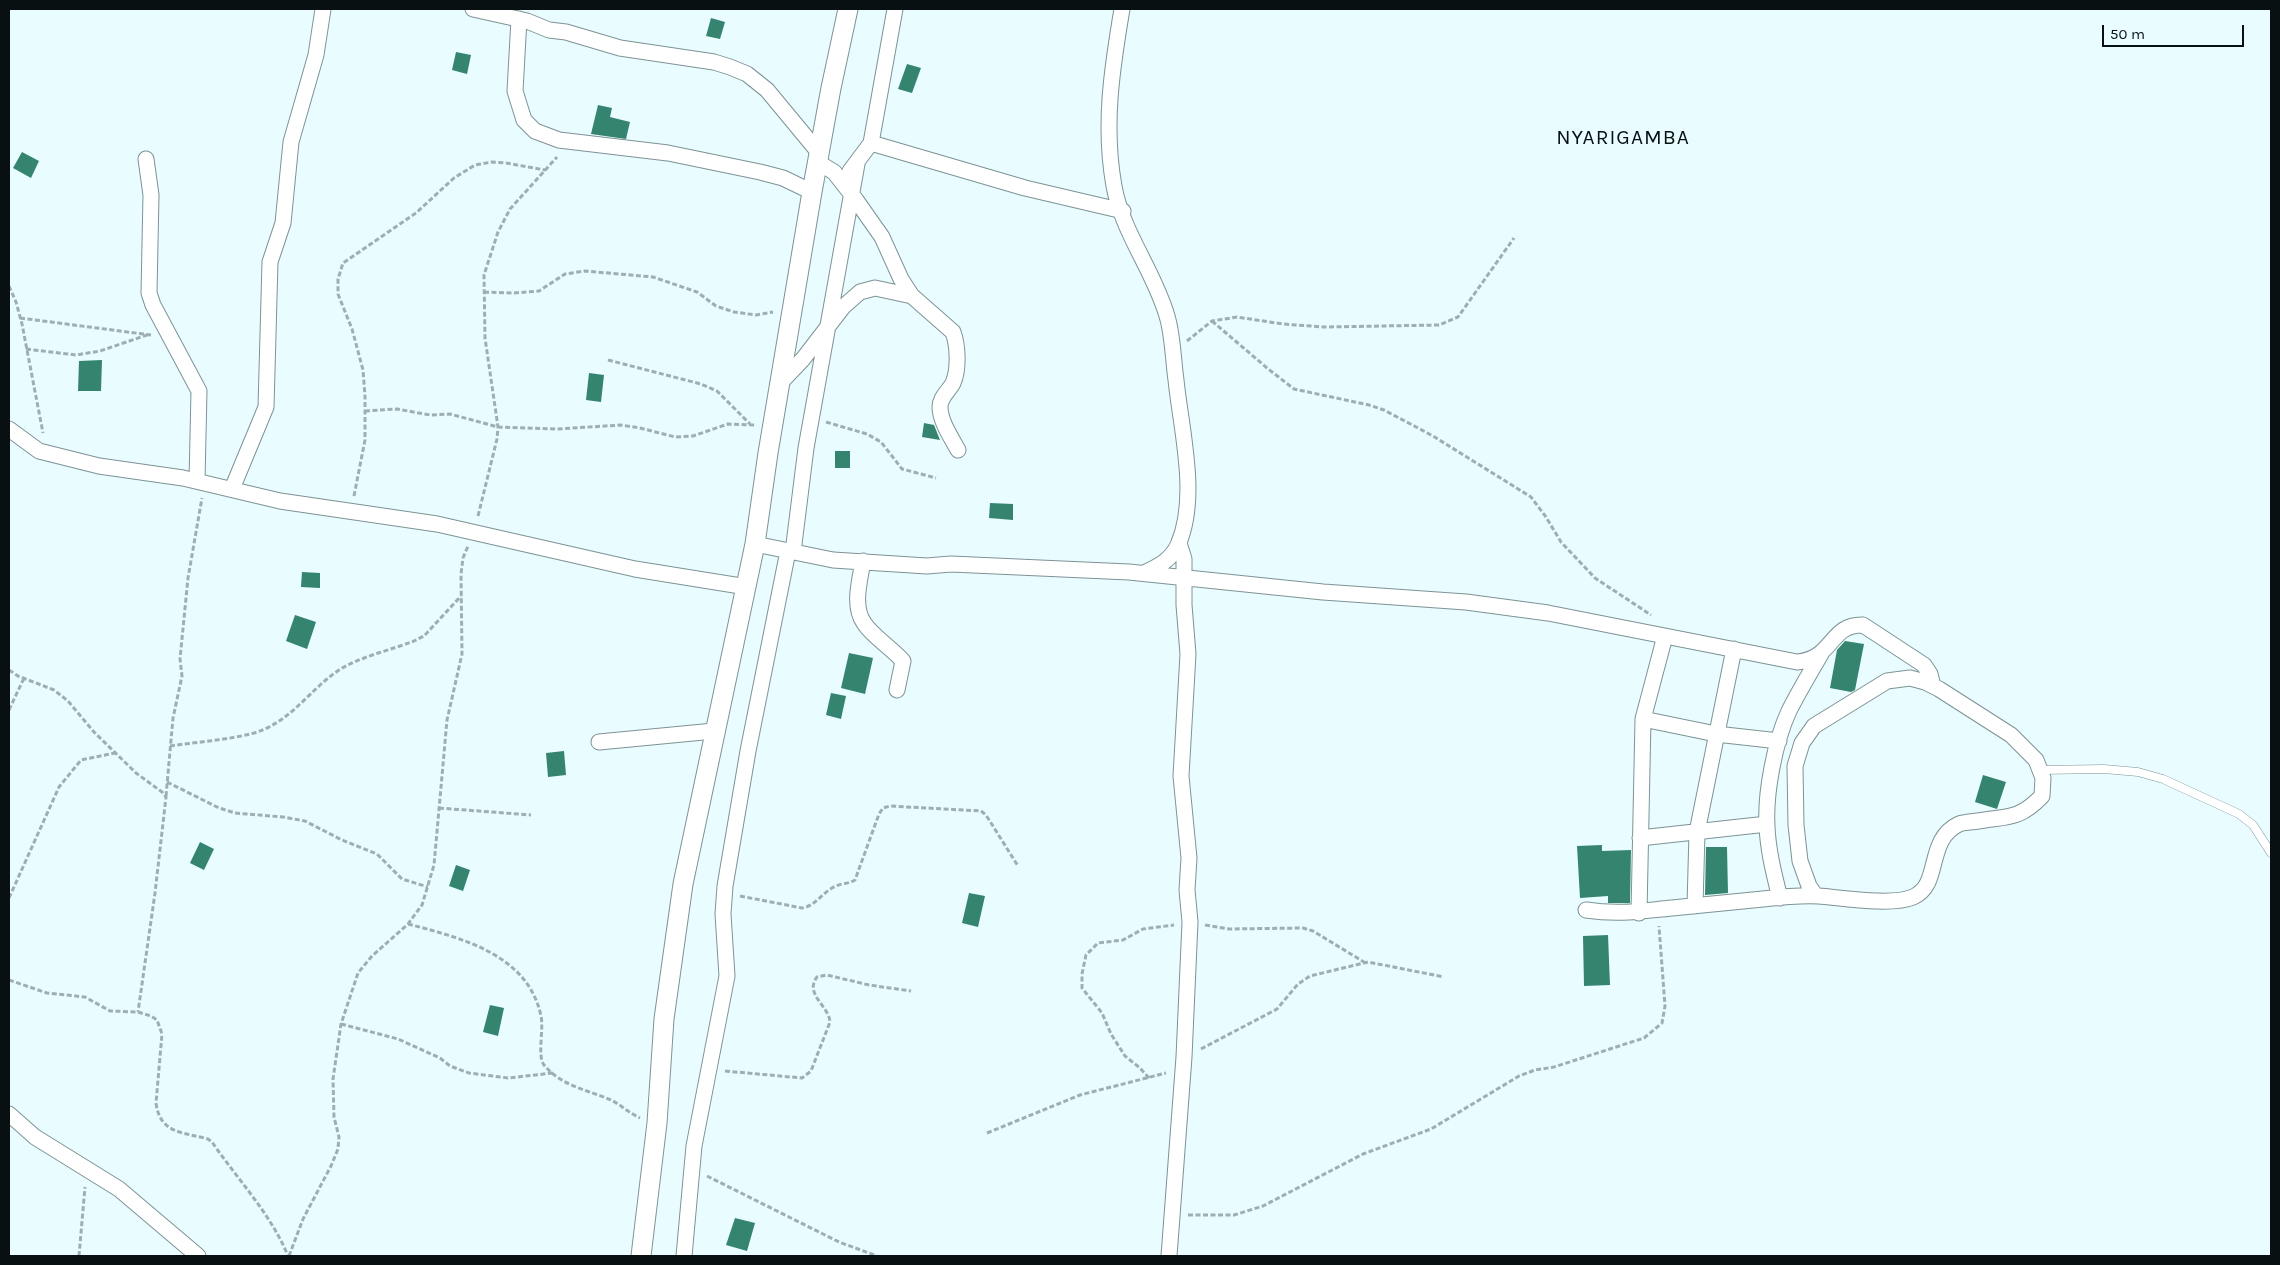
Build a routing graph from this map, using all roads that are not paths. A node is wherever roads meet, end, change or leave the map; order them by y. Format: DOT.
graph roads {
  1 [pos="323,9"];
  2 [pos="473,9"];
  3 [pos="848,9"];
  4 [pos="895,9"];
  5 [pos="1122,9"];
  6 [pos="519,19"];
  7 [pos="871,143"];
  8 [pos="819,158"];
  9 [pos="146,159"];
  10 [pos="857,164"];
  11 [pos="839,179"];
  12 [pos="812,192"];
  13 [pos="851,193"];
  14 [pos="1122,211"];
  15 [pos="912,296"];
  16 [pos="828,324"];
  17 [pos="781,382"];
  18 [pos="9,429"];
  19 [pos="958,450"];
  20 [pos="201,482"];
  21 [pos="232,489"];
  22 [pos="1179,543"];
  23 [pos="755,544"];
  24 [pos="790,552"];
  25 [pos="863,561"];
  26 [pos="1144,574"];
  27 [pos="1185,578"];
  28 [pos="747,587"];
  29 [pos="1663,636"];
  30 [pos="1734,649"];
  31 [pos="1821,654"];
  32 [pos="1933,686"];
  33 [pos="897,690"];
  34 [pos="1643,719"];
  35 [pos="714,731"];
  36 [pos="1716,734"];
  37 [pos="599,742"];
  38 [pos="1778,742"];
  39 [pos="2040,770"];
  40 [pos="1767,824"];
  41 [pos="1697,832"];
  42 [pos="1640,838"];
  43 [pos="2271,853"];
  44 [pos="1816,896"];
  45 [pos="1780,898"];
  46 [pos="1694,906"];
  47 [pos="1586,910"];
  48 [pos="1639,913"];
  49 [pos="9,1114"];
  50 [pos="198,1256"];
  51 [pos="641,1256"];
  52 [pos="684,1256"];
  53 [pos="1169,1256"];
  1 -- 21 [label="street"];
  2 -- 6 [label="street"];
  3 -- 8 [label="street"];
  4 -- 7 [label="street"];
  5 -- 14 [label="street"];
  6 -- 8 [label="street"];
  6 -- 12 [label="street"];
  7 -- 10 [label="street"];
  7 -- 14 [label="street"];
  8 -- 11 [label="street"];
  8 -- 12 [label="street"];
  9 -- 20 [label="street"];
  10 -- 11 [label="street"];
  10 -- 13 [label="street"];
  11 -- 13 [label="street"];
  12 -- 17 [label="street"];
  13 -- 15 [label="street"];
  13 -- 16 [label="street"];
  14 -- 22 [label="street"];
  15 -- 16 [label="street"];
  15 -- 19 [label="street"];
  16 -- 17 [label="street"];
  16 -- 24 [label="street"];
  17 -- 23 [label="street"];
  18 -- 20 [label="street"];
  20 -- 21 [label="street"];
  21 -- 28 [label="street"];
  22 -- 26 [label="street"];
  22 -- 27 [label="street"];
  23 -- 24 [label="street"];
  23 -- 28 [label="street"];
  24 -- 25 [label="street"];
  24 -- 52 [label="street"];
  25 -- 26 [label="street"];
  25 -- 33 [label="street"];
  26 -- 27 [label="street"];
  27 -- 29 [label="street"];
  27 -- 53 [label="street"];
  28 -- 35 [label="street"];
  29 -- 30 [label="street"];
  29 -- 34 [label="street"];
  30 -- 31 [label="street"];
  30 -- 36 [label="street"];
  31 -- 32 [label="street"];
  31 -- 38 [label="street"];
  32 -- 39 [label="street"];
  32 -- 44 [label="street"];
  34 -- 36 [label="street"];
  34 -- 42 [label="street"];
  35 -- 37 [label="street"];
  35 -- 51 [label="street"];
  36 -- 38 [label="street"];
  36 -- 41 [label="street"];
  38 -- 40 [label="street"];
  39 -- 43 [label="lane"];
  39 -- 44 [label="street"];
  40 -- 41 [label="street"];
  40 -- 45 [label="street"];
  41 -- 42 [label="street"];
  41 -- 46 [label="street"];
  42 -- 48 [label="street"];
  44 -- 45 [label="street"];
  45 -- 46 [label="street"];
  46 -- 48 [label="street"];
  47 -- 48 [label="street"];
  49 -- 50 [label="street"];
}
